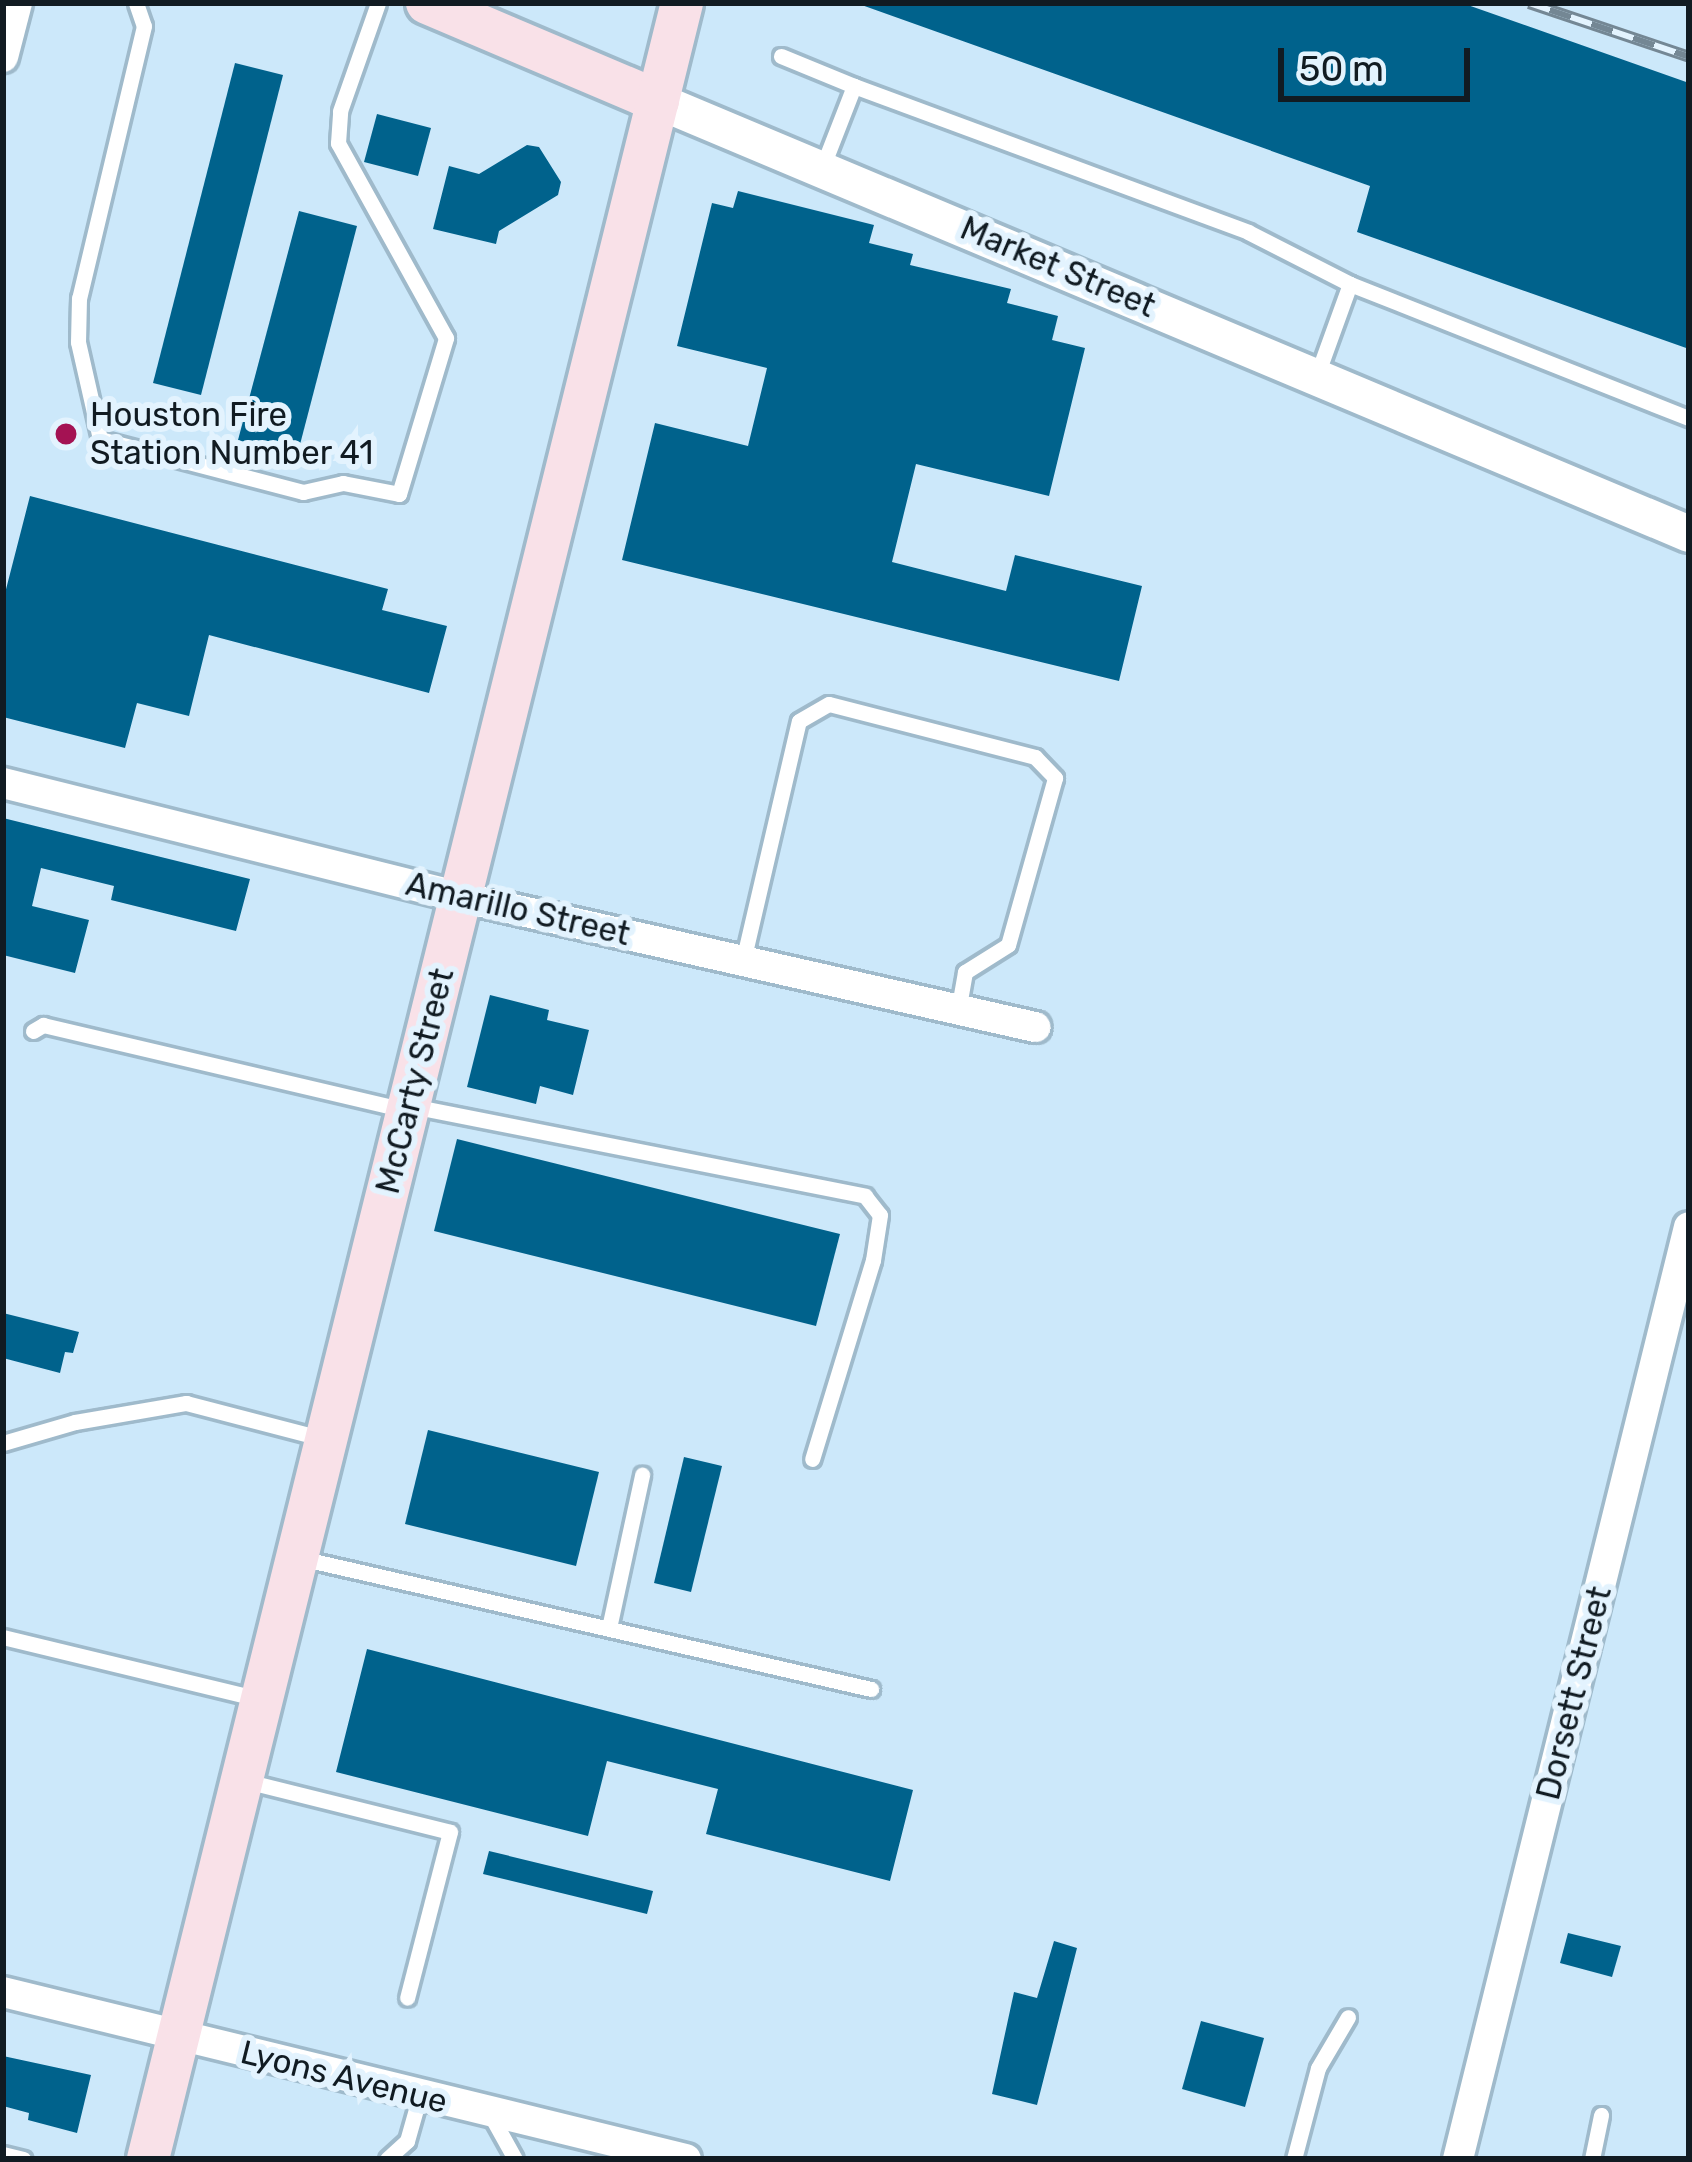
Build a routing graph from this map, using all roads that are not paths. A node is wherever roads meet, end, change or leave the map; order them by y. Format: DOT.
graph roads {
  1 [pos="17,3"];
  2 [pos="136,3"];
  3 [pos="378,3"];
  4 [pos="427,3"];
  5 [pos="682,3"];
  6 [pos="781,56"];
  7 [pos="3,57"];
  8 [pos="854,86"];
  9 [pos="658,101"];
  10 [pos="822,168"];
  11 [pos="1350,284"];
  12 [pos="1317,375"];
  13 [pos="1689,418"];
  14 [pos="1689,534"];
  15 [pos="3,783"];
  16 [pos="460,897"];
  17 [pos="743,961"];
  18 [pos="958,1010"];
  19 [pos="1035,1027"];
  20 [pos="33,1031"];
  21 [pos="408,1108"];
  22 [pos="1689,1226"];
  23 [pos="327,1439"];
  24 [pos="3,1443"];
  25 [pos="812,1459"];
  26 [pos="642,1475"];
  27 [pos="298,1557"];
  28 [pos="609,1628"];
  29 [pos="3,1637"];
  30 [pos="871,1689"];
  31 [pos="262,1700"];
  32 [pos="243,1780"];
  33 [pos="3,1992"];
  34 [pos="407,1998"];
  35 [pos="1348,2018"];
  36 [pos="179,2037"];
  37 [pos="420,2095"];
  38 [pos="489,2112"];
  39 [pos="1601,2115"];
  40 [pos="3,2154"];
  41 [pos="23,2159"];
  42 [pos="148,2159"];
  43 [pos="387,2159"];
  44 [pos="515,2159"];
  45 [pos="686,2159"];
  46 [pos="1294,2159"];
  47 [pos="1458,2159"];
  48 [pos="1592,2159"];
  1 -- 7 [label="street"];
  2 -- 3 [label="lane"];
  4 -- 9 [label="main road, Market Street"];
  5 -- 9 [label="main road, McCarty Street"];
  6 -- 8 [label="lane"];
  8 -- 10 [label="lane"];
  8 -- 11 [label="lane"];
  9 -- 10 [label="street, Market Street"];
  9 -- 16 [label="main road, McCarty Street"];
  10 -- 12 [label="street, Market Street"];
  11 -- 12 [label="lane"];
  11 -- 13 [label="lane"];
  12 -- 14 [label="street, Market Street"];
  15 -- 16 [label="street, Amarillo Street"];
  16 -- 17 [label="street, Amarillo Street"];
  16 -- 21 [label="main road, McCarty Street"];
  17 -- 18 [label="street, Amarillo Street"];
  17 -- 18 [label="lane"];
  18 -- 19 [label="street, Amarillo Street"];
  20 -- 21 [label="lane"];
  21 -- 23 [label="main road, McCarty Street"];
  21 -- 25 [label="lane"];
  22 -- 47 [label="street, Dorsett Street"];
  23 -- 24 [label="lane"];
  23 -- 27 [label="main road, McCarty Street"];
  26 -- 28 [label="lane"];
  27 -- 28 [label="lane"];
  27 -- 31 [label="main road, McCarty Street"];
  28 -- 30 [label="lane"];
  29 -- 31 [label="lane"];
  31 -- 32 [label="main road, McCarty Street"];
  32 -- 34 [label="lane"];
  32 -- 36 [label="main road, McCarty Street"];
  33 -- 36 [label="street, Lyons Avenue"];
  35 -- 46 [label="lane"];
  36 -- 37 [label="street, Lyons Avenue"];
  36 -- 42 [label="main road, McCarty Street"];
  37 -- 38 [label="street, Lyons Avenue"];
  37 -- 43 [label="lane"];
  38 -- 44 [label="lane"];
  38 -- 45 [label="street, Lyons Avenue"];
  39 -- 48 [label="lane"];
  40 -- 41 [label="lane"];
}
